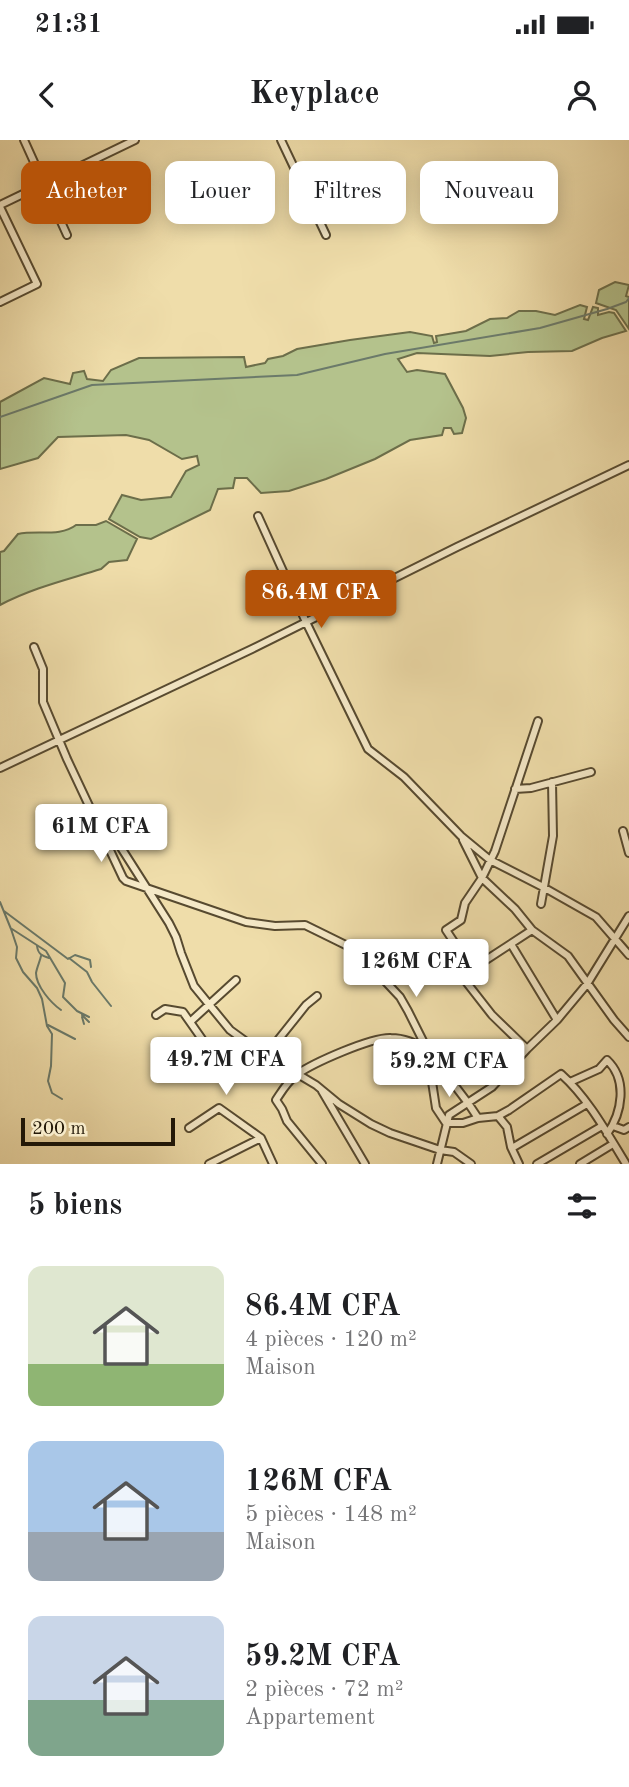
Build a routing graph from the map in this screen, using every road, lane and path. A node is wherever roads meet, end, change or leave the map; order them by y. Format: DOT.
graph roads {
  1 [pos="24,140"];
  2 [pos="135,140"];
  3 [pos="281,140"];
  4 [pos="34,161"];
  5 [pos="92,161"];
  6 [pos="21,196"];
  7 [pos="0,206"];
  8 [pos="62,224"];
  9 [pos="67,235"];
  10 [pos="326,235"];
  11 [pos="0,302"];
  12 [pos="629,466"];
  13 [pos="258,516"];
  14 [pos="306,621"];
  15 [pos="34,647"];
  16 [pos="538,721"];
  17 [pos="60,740"];
  18 [pos="0,768"];
  19 [pos="591,772"];
  20 [pos="552,782"];
  21 [pos="516,789"];
  22 [pos="98,822"];
  23 [pos="623,831"];
  24 [pos="461,836"];
  25 [pos="629,853"];
  26 [pos="490,860"];
  27 [pos="482,878"];
  28 [pos="146,887"];
  29 [pos="543,887"];
  30 [pos="541,904"];
  31 [pos="629,916"];
  32 [pos="533,930"];
  33 [pos="615,938"];
  34 [pos="511,944"];
  35 [pos="629,955"];
  36 [pos="463,975"];
  37 [pos="236,980"];
  38 [pos="587,984"];
  39 [pos="317,996"];
  40 [pos="210,1004"];
  41 [pos="156,1015"];
  42 [pos="557,1020"];
  43 [pos="190,1022"];
  44 [pos="629,1037"];
  45 [pos="209,1049"];
  46 [pos="427,1049"];
  47 [pos="527,1049"];
  48 [pos="266,1055"];
  49 [pos="298,1073"];
  50 [pos="570,1082"];
  51 [pos="319,1087"];
  52 [pos="468,1103"];
  53 [pos="587,1104"];
  54 [pos="498,1116"];
  55 [pos="478,1118"];
  56 [pos="446,1123"];
  57 [pos="602,1126"];
  58 [pos="613,1126"];
  59 [pos="629,1127"];
  60 [pos="189,1128"];
  61 [pos="607,1134"];
  62 [pos="261,1138"];
  63 [pos="613,1144"];
  64 [pos="512,1148"];
  65 [pos="440,1150"];
  66 [pos="209,1164"];
  67 [pos="273,1164"];
  68 [pos="322,1164"];
  69 [pos="365,1164"];
  70 [pos="437,1164"];
  71 [pos="471,1164"];
  72 [pos="519,1164"];
  73 [pos="537,1164"];
  74 [pos="580,1164"];
  75 [pos="626,1164"];
  1 -- 4 [label="street"];
  2 -- 5 [label="street"];
  3 -- 10 [label="street"];
  6 -- 7 [label="street"];
  7 -- 11 [label="street"];
  8 -- 9 [label="street"];
  12 -- 14 [label="street"];
  13 -- 14 [label="street"];
  14 -- 17 [label="street"];
  14 -- 24 [label="street"];
  15 -- 17 [label="street"];
  16 -- 21 [label="street"];
  17 -- 18 [label="street"];
  17 -- 22 [label="street"];
  19 -- 20 [label="street"];
  20 -- 21 [label="street"];
  20 -- 29 [label="street"];
  21 -- 26 [label="street"];
  22 -- 28 [label="street"];
  22 -- 28 [label="street"];
  23 -- 25 [label="street"];
  24 -- 26 [label="street"];
  24 -- 27 [label="street"];
  26 -- 27 [label="street"];
  26 -- 29 [label="street"];
  27 -- 32 [label="street"];
  27 -- 36 [label="street"];
  28 -- 40 [label="street"];
  28 -- 46 [label="street"];
  29 -- 30 [label="street"];
  29 -- 33 [label="street"];
  31 -- 33 [label="street"];
  32 -- 34 [label="street"];
  32 -- 38 [label="street"];
  33 -- 35 [label="street"];
  33 -- 38 [label="street"];
  34 -- 36 [label="street"];
  34 -- 42 [label="street"];
  36 -- 47 [label="street"];
  37 -- 40 [label="street"];
  38 -- 42 [label="street"];
  38 -- 44 [label="street"];
  39 -- 48 [label="street"];
  40 -- 43 [label="street"];
  40 -- 48 [label="street"];
  41 -- 43 [label="street"];
  42 -- 47 [label="street"];
  43 -- 45 [label="street"];
  46 -- 49 [label="street"];
  46 -- 52 [label="street"];
  46 -- 56 [label="street"];
  47 -- 52 [label="street"];
  48 -- 49 [label="street"];
  49 -- 51 [label="street"];
  49 -- 68 [label="street"];
  50 -- 53 [label="street"];
  50 -- 54 [label="street"];
  50 -- 58 [label="street"];
  51 -- 65 [label="street"];
  51 -- 69 [label="street"];
  52 -- 55 [label="street"];
  52 -- 56 [label="street"];
  53 -- 57 [label="street"];
  53 -- 64 [label="street"];
  54 -- 55 [label="street"];
  54 -- 64 [label="street"];
  55 -- 56 [label="street"];
  56 -- 65 [label="street"];
  57 -- 61 [label="street"];
  57 -- 73 [label="street"];
  58 -- 59 [label="street"];
  58 -- 61 [label="street"];
  60 -- 62 [label="street"];
  61 -- 63 [label="street"];
  62 -- 66 [label="street"];
  62 -- 67 [label="street"];
  63 -- 74 [label="street"];
  63 -- 75 [label="street"];
  64 -- 72 [label="street"];
  65 -- 70 [label="street"];
  65 -- 71 [label="street"];
}
